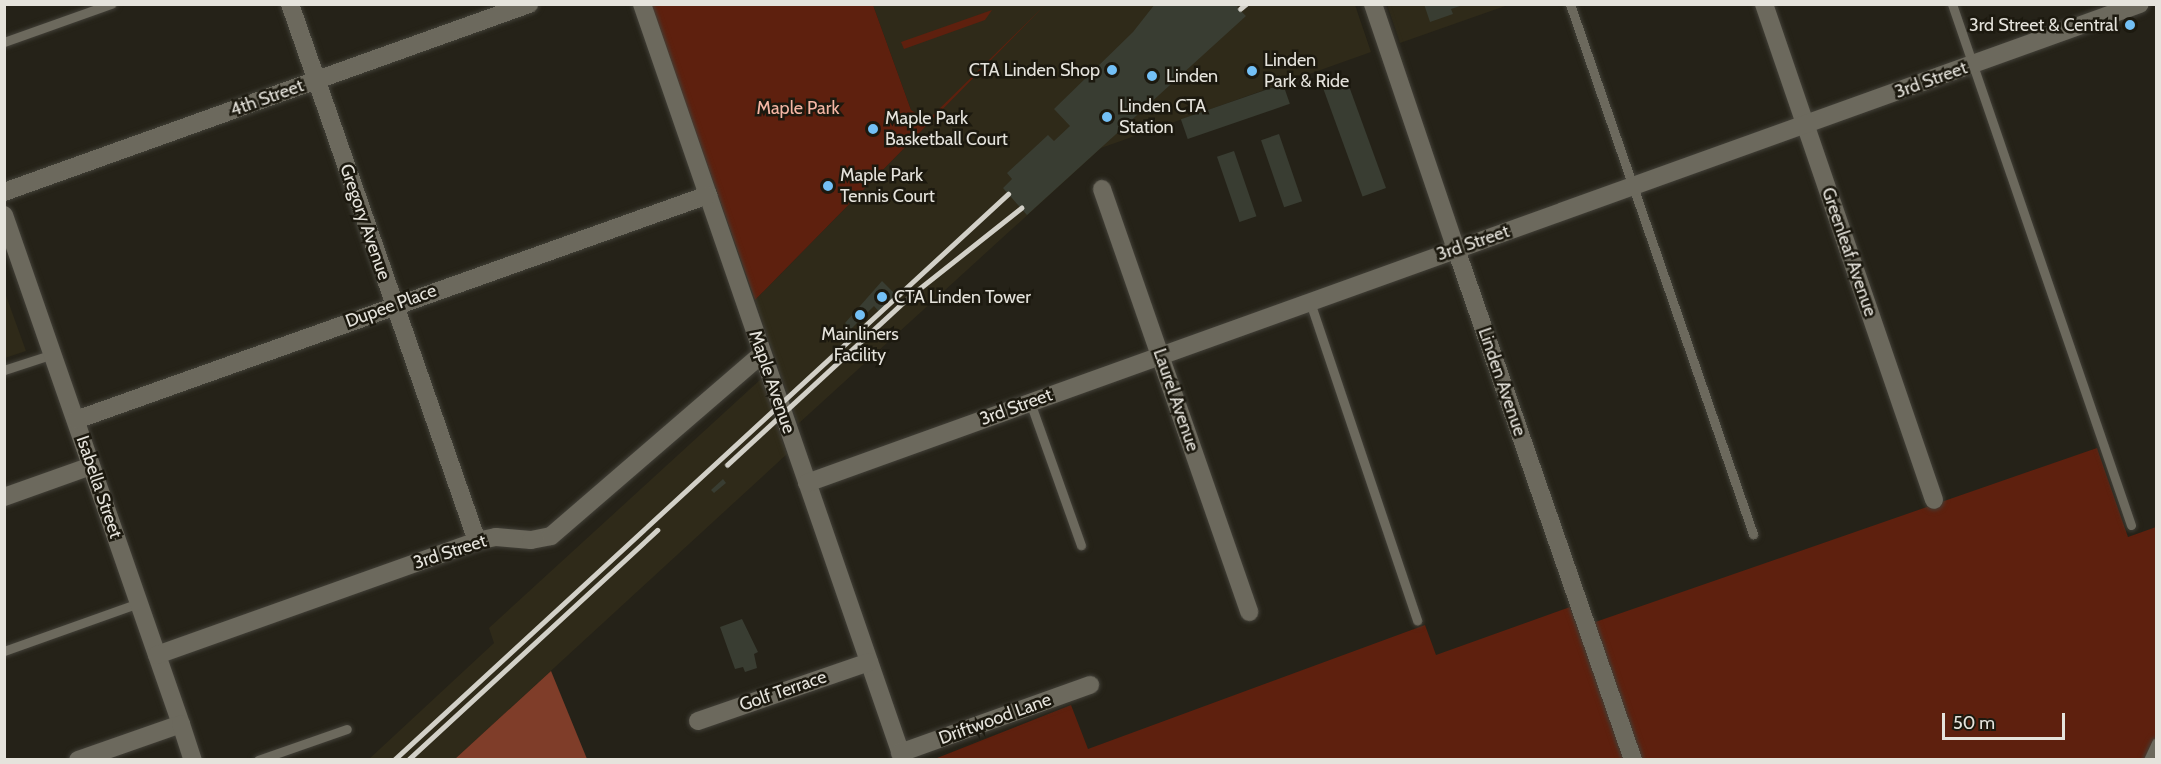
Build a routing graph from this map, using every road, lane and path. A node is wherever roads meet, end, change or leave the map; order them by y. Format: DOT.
graph roads {
  1 [pos="111,4"];
  2 [pos="290,4"];
  3 [pos="529,4"];
  4 [pos="642,4"];
  5 [pos="1373,4"];
  6 [pos="1570,4"];
  7 [pos="1764,4"];
  8 [pos="1952,4"];
  9 [pos="2140,4"];
  10 [pos="4,42"];
  11 [pos="1973,65"];
  12 [pos="316,81"];
  13 [pos="1806,125"];
  14 [pos="1633,187"];
  15 [pos="1102,189"];
  16 [pos="4,192"];
  17 [pos="708,195"];
  18 [pos="4,215"];
  19 [pos="1456,249"];
  20 [pos="1310,302"];
  21 [pos="394,305"];
  22 [pos="53,354"];
  23 [pos="762,354"];
  24 [pos="1161,355"];
  25 [pos="4,370"];
  26 [pos="1030,402"];
  27 [pos="76,420"];
  28 [pos="92,466"];
  29 [pos="807,483"];
  30 [pos="4,497"];
  31 [pos="1934,500"];
  32 [pos="2131,525"];
  33 [pos="1753,534"];
  34 [pos="477,541"];
  35 [pos="1081,545"];
  36 [pos="140,603"];
  37 [pos="1249,612"];
  38 [pos="1417,620"];
  39 [pos="4,651"];
  40 [pos="157,655"];
  41 [pos="869,662"];
  42 [pos="1090,685"];
  43 [pos="698,721"];
  44 [pos="181,724"];
  45 [pos="347,729"];
  46 [pos="2157,743"];
  47 [pos="901,756"];
  48 [pos="78,759"];
  49 [pos="193,759"];
  50 [pos="258,759"];
  51 [pos="1633,759"];
  52 [pos="2148,759"];
  1 -- 10 [label="lane"];
  2 -- 12 [label="street, Gregory Avenue"];
  3 -- 12 [label="street, 4th Street"];
  4 -- 17 [label="street, Maple Avenue"];
  5 -- 19 [label="street, Linden Avenue"];
  6 -- 14 [label="lane"];
  7 -- 13 [label="street, Greenleaf Avenue"];
  8 -- 11 [label="lane"];
  9 -- 11 [label="street, 3rd Street"];
  11 -- 13 [label="street, 3rd Street"];
  11 -- 32 [label="lane"];
  12 -- 16 [label="street, 4th Street"];
  12 -- 21 [label="street, Gregory Avenue"];
  13 -- 14 [label="street, 3rd Street"];
  13 -- 31 [label="street, Greenleaf Avenue"];
  14 -- 19 [label="street, 3rd Street"];
  14 -- 33 [label="lane"];
  15 -- 24 [label="street, Laurel Avenue"];
  17 -- 21 [label="street, Dupee Place"];
  17 -- 23 [label="street, Maple Avenue"];
  18 -- 22 [label="street, Isabella Street"];
  19 -- 20 [label="street, 3rd Street"];
  19 -- 51 [label="street, Linden Avenue"];
  20 -- 24 [label="street, 3rd Street"];
  20 -- 38 [label="lane"];
  21 -- 27 [label="street, Dupee Place"];
  21 -- 34 [label="street, Gregory Avenue"];
  22 -- 25 [label="lane"];
  22 -- 27 [label="street, Isabella Street"];
  23 -- 29 [label="street, Maple Avenue"];
  23 -- 34 [label="street, 3rd Street"];
  24 -- 26 [label="street, 3rd Street"];
  24 -- 37 [label="street, Laurel Avenue"];
  26 -- 29 [label="street, 3rd Street"];
  26 -- 35 [label="lane"];
  27 -- 28 [label="street, Isabella Street"];
  28 -- 30 [label="street"];
  28 -- 36 [label="street, Isabella Street"];
  29 -- 41 [label="street, Maple Avenue"];
  34 -- 40 [label="street, 3rd Street"];
  36 -- 39 [label="lane"];
  36 -- 40 [label="street, Isabella Street"];
  40 -- 44 [label="street, Isabella Street"];
  41 -- 43 [label="street, Golf Terrace"];
  41 -- 47 [label="street, Maple Avenue"];
  42 -- 47 [label="street, Driftwood Lane"];
  44 -- 48 [label="street"];
  44 -- 49 [label="street, Isabella Street"];
  45 -- 50 [label="lane"];
  46 -- 52 [label="lane"];
}
